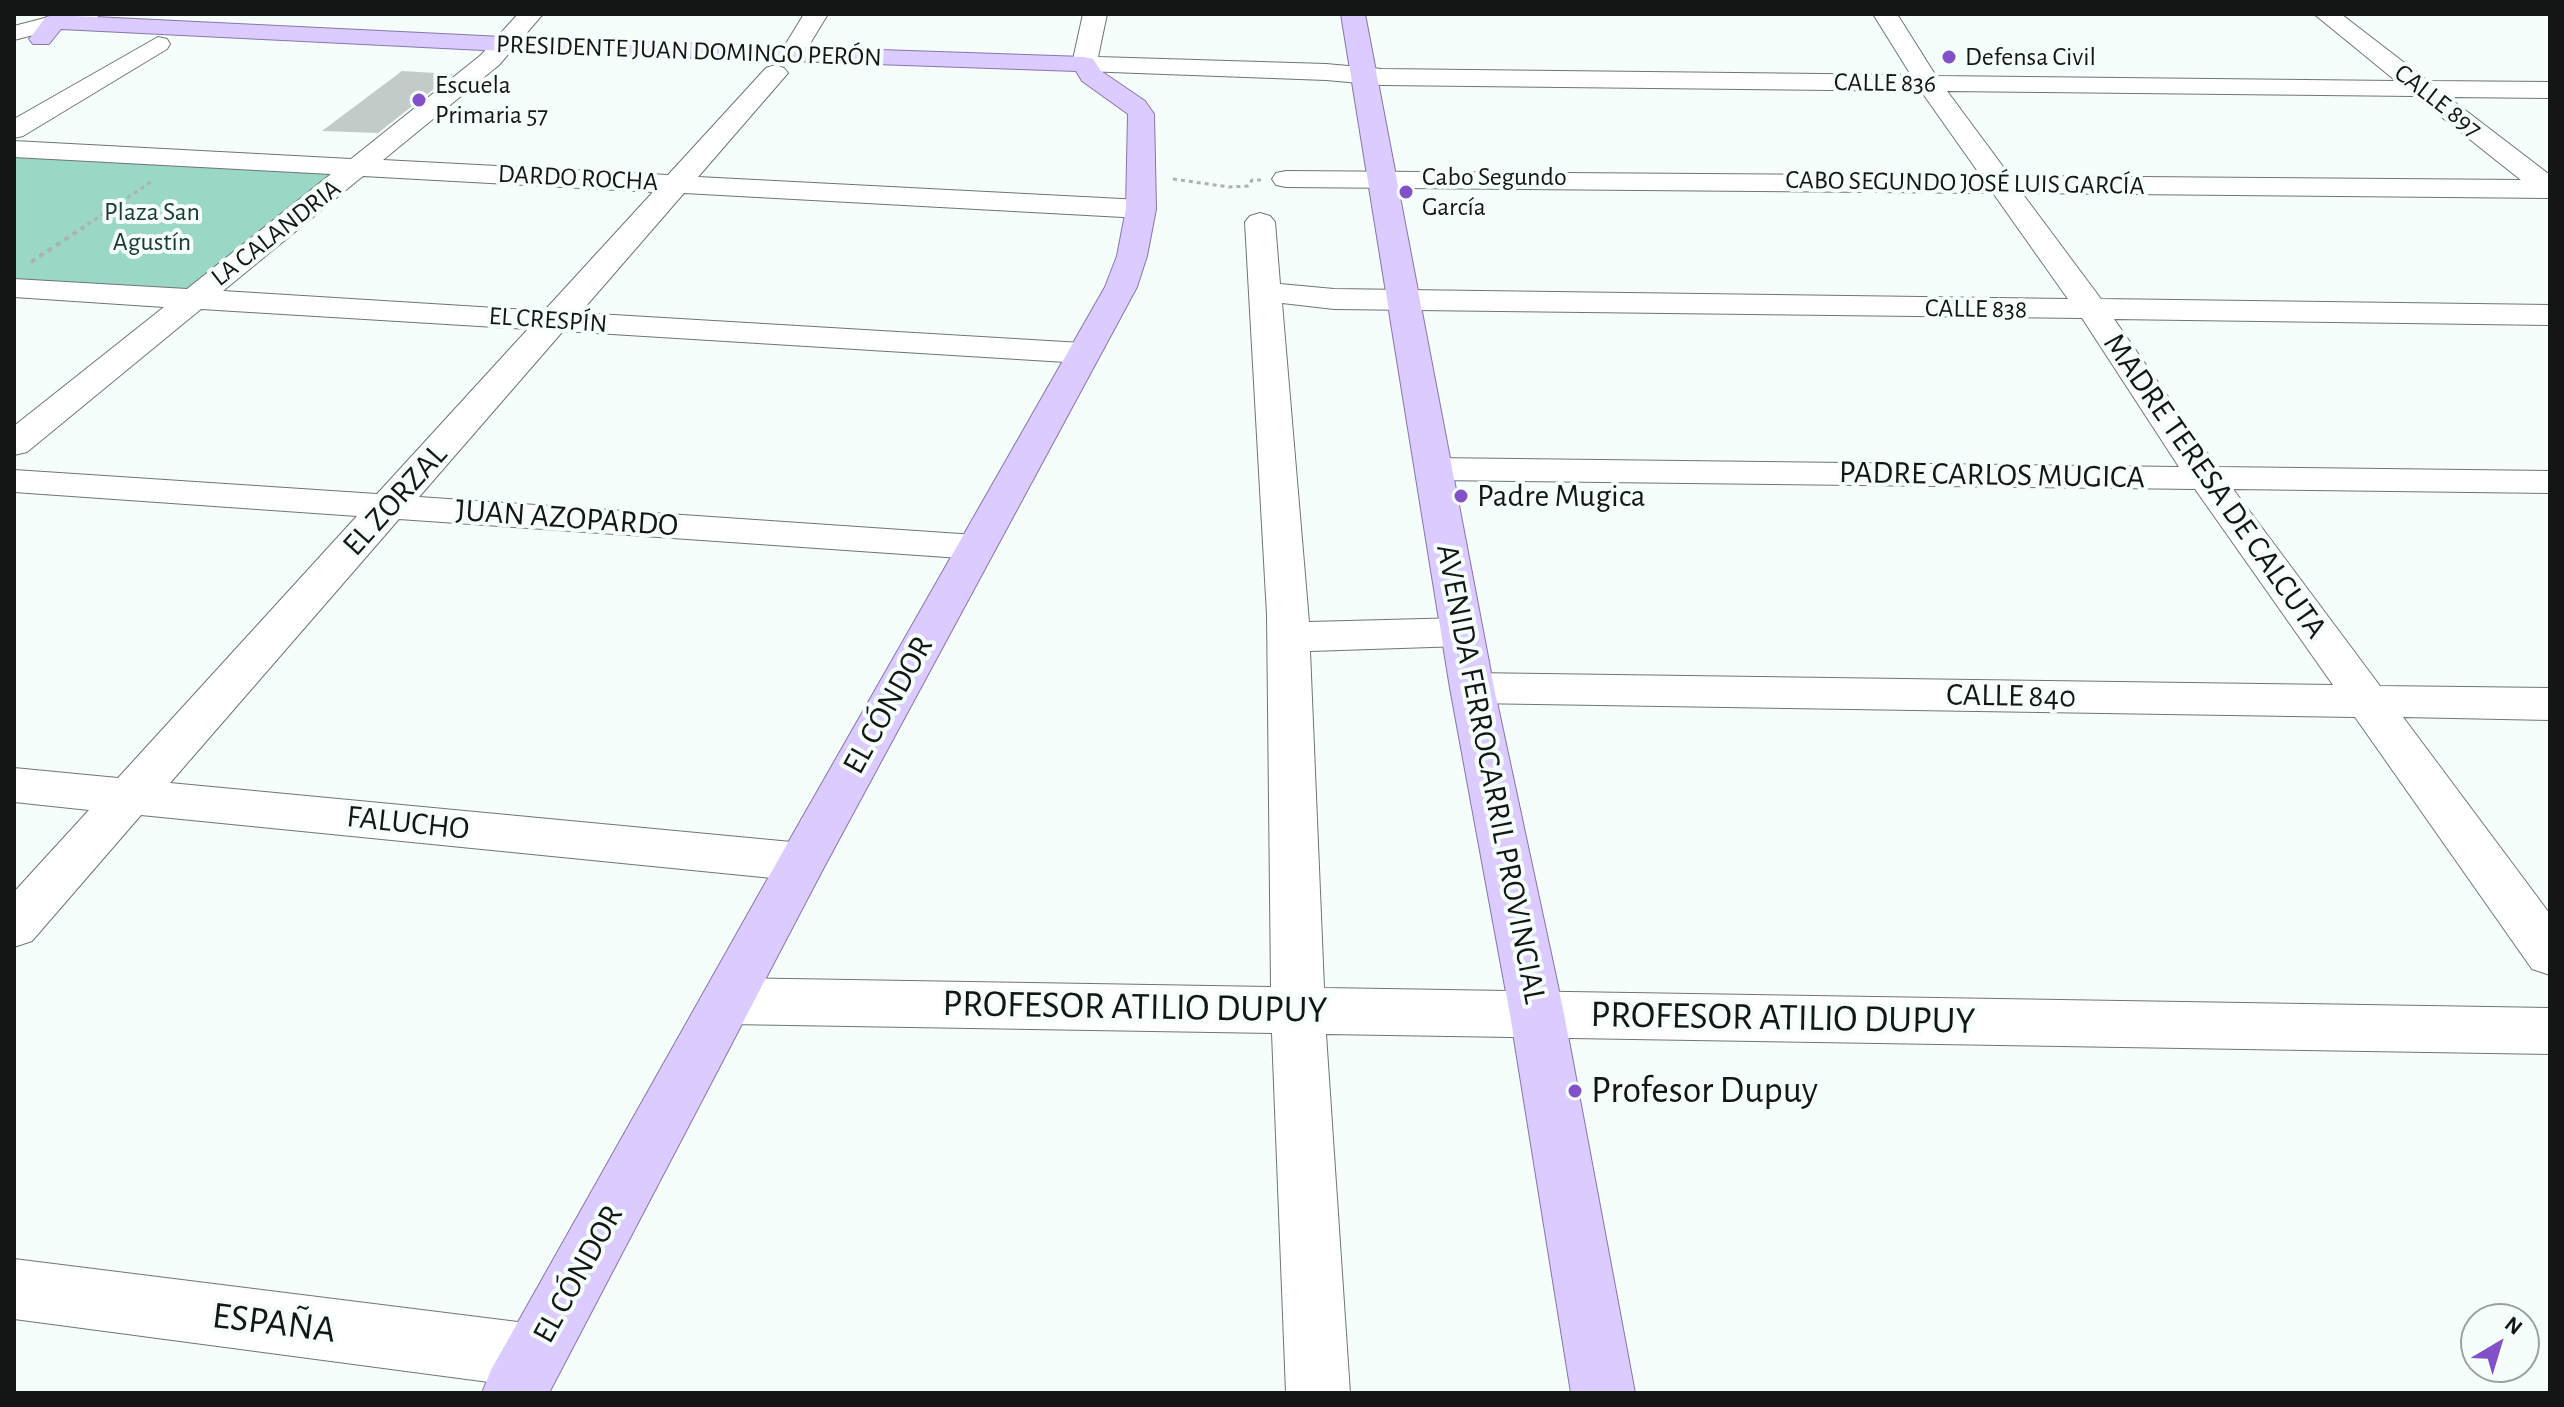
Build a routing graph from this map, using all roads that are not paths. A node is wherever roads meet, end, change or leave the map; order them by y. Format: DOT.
graph roads {
  1 [pos="88,14"];
  2 [pos="531,14"];
  3 [pos="816,14"];
  4 [pos="1095,14"];
  5 [pos="1353,14"];
  6 [pos="1885,14"];
  7 [pos="2326,14"];
  8 [pos="14,20"];
  9 [pos="52,25"];
  10 [pos="14,33"];
  11 [pos="158,44"];
  12 [pos="14,47"];
  13 [pos="496,52"];
  14 [pos="783,64"];
  15 [pos="1091,73"];
  16 [pos="1363,75"];
  17 [pos="1929,84"];
  18 [pos="2422,88"];
  19 [pos="2550,90"];
  20 [pos="14,130"];
  21 [pos="14,149"];
  22 [pos="359,167"];
  23 [pos="1380,178"];
  24 [pos="1286,179"];
  25 [pos="676,183"];
  26 [pos="2000,183"];
  27 [pos="2550,189"];
  28 [pos="1141,209"];
  29 [pos="1260,222"];
  30 [pos="21,276"];
  31 [pos="1267,292"];
  32 [pos="194,298"];
  33 [pos="1402,300"];
  34 [pos="2092,310"];
  35 [pos="2550,315"];
  36 [pos="555,321"];
  37 [pos="1082,353"];
  38 [pos="14,444"];
  39 [pos="1434,469"];
  40 [pos="2205,477"];
  41 [pos="14,481"];
  42 [pos="2550,482"];
  43 [pos="391,506"];
  44 [pos="975,547"];
  45 [pos="1462,632"];
  46 [pos="1289,637"];
  47 [pos="1472,688"];
  48 [pos="2366,701"];
  49 [pos="2550,704"];
  50 [pos="14,785"];
  51 [pos="129,796"];
  52 [pos="802,862"];
  53 [pos="14,926"];
  54 [pos="2550,954"];
  55 [pos="729,1001"];
  56 [pos="1298,1009"];
  57 [pos="1537,1014"];
  58 [pos="2550,1031"];
  59 [pos="14,1289"];
  60 [pos="524,1374"];
  61 [pos="1318,1393"];
  62 [pos="1603,1393"];
  1 -- 9 [label="street"];
  2 -- 13 [label="street, LA CALANDRIA"];
  3 -- 14 [label="street, EL ZORZAL"];
  4 -- 15 [label="street"];
  5 -- 16 [label="main road, AVENIDA FERROCARRIL PROVINCIAL"];
  6 -- 17 [label="street, MADRE TERESA DE CALCUTA"];
  7 -- 18 [label="street, CALLE 897"];
  8 -- 9 [label="street, PRESIDENTE JUAN DOMINGO PERÓN"];
  9 -- 10 [label="street"];
  9 -- 11 [label="main road, PRESIDENTE JUAN DOMINGO PERÓN"];
  9 -- 12 [label="street"];
  9 -- 13 [label="main road, PRESIDENTE JUAN DOMINGO PERÓN"];
  11 -- 13 [label="main road, PRESIDENTE JUAN DOMINGO PERÓN"];
  11 -- 20 [label="street"];
  13 -- 14 [label="main road, PRESIDENTE JUAN DOMINGO PERÓN"];
  13 -- 22 [label="street, LA CALANDRIA"];
  14 -- 15 [label="main road, PRESIDENTE JUAN DOMINGO PERÓN"];
  14 -- 25 [label="street, EL ZORZAL"];
  15 -- 16 [label="street, PRESIDENTE JUAN DOMINGO PERÓN"];
  15 -- 28 [label="main road, EL CÓNDOR"];
  16 -- 17 [label="street, CALLE 836"];
  16 -- 23 [label="main road, AVENIDA FERROCARRIL PROVINCIAL"];
  17 -- 18 [label="street, CALLE 836"];
  17 -- 26 [label="street, MADRE TERESA DE CALCUTA"];
  18 -- 19 [label="street, CALLE 836"];
  18 -- 27 [label="street, CALLE 897"];
  21 -- 22 [label="street, DARDO ROCHA"];
  22 -- 25 [label="street, DARDO ROCHA"];
  22 -- 32 [label="street, LA CALANDRIA"];
  23 -- 24 [label="street, CABO SEGUNDO JOSÉ LUIS GARCÍA"];
  23 -- 26 [label="street, CABO SEGUNDO JOSÉ LUIS GARCÍA"];
  23 -- 33 [label="main road, AVENIDA FERROCARRIL PROVINCIAL"];
  25 -- 28 [label="street, DARDO ROCHA"];
  25 -- 36 [label="street, EL ZORZAL"];
  26 -- 27 [label="street, CABO SEGUNDO JOSÉ LUIS GARCÍA"];
  26 -- 34 [label="street, MADRE TERESA DE CALCUTA"];
  28 -- 37 [label="main road, EL CÓNDOR"];
  29 -- 31 [label="street"];
  30 -- 32 [label="street, EL CRESPÍN"];
  31 -- 33 [label="street, CALLE 838"];
  31 -- 46 [label="street"];
  32 -- 36 [label="street, EL CRESPÍN"];
  32 -- 38 [label="street, LA CALANDRIA"];
  33 -- 34 [label="street, CALLE 838"];
  33 -- 39 [label="main road, AVENIDA FERROCARRIL PROVINCIAL"];
  34 -- 35 [label="street, CALLE 838"];
  34 -- 40 [label="street, MADRE TERESA DE CALCUTA"];
  36 -- 37 [label="street, EL CRESPÍN"];
  36 -- 43 [label="street, EL ZORZAL"];
  37 -- 44 [label="main road, EL CÓNDOR"];
  39 -- 40 [label="street, PADRE CARLOS MUGICA"];
  39 -- 45 [label="main road, AVENIDA FERROCARRIL PROVINCIAL"];
  40 -- 42 [label="street, PADRE CARLOS MUGICA"];
  40 -- 48 [label="street, MADRE TERESA DE CALCUTA"];
  41 -- 43 [label="street, JUAN AZOPARDO"];
  43 -- 44 [label="street, JUAN AZOPARDO"];
  43 -- 51 [label="street, EL ZORZAL"];
  44 -- 52 [label="main road, EL CÓNDOR"];
  45 -- 46 [label="street"];
  45 -- 47 [label="main road, AVENIDA FERROCARRIL PROVINCIAL"];
  46 -- 56 [label="street"];
  47 -- 48 [label="street, CALLE 840"];
  47 -- 57 [label="main road, AVENIDA FERROCARRIL PROVINCIAL"];
  48 -- 49 [label="street, CALLE 840"];
  48 -- 54 [label="street, MADRE TERESA DE CALCUTA"];
  50 -- 51 [label="street, FALUCHO"];
  51 -- 52 [label="street, FALUCHO"];
  51 -- 53 [label="street, EL ZORZAL"];
  52 -- 55 [label="main road, EL CÓNDOR"];
  55 -- 56 [label="street, PROFESOR ATILIO DUPUY"];
  55 -- 60 [label="main road, EL CÓNDOR"];
  56 -- 57 [label="street, PROFESOR ATILIO DUPUY"];
  56 -- 61 [label="street"];
  57 -- 58 [label="street, PROFESOR ATILIO DUPUY"];
  57 -- 62 [label="main road, AVENIDA FERROCARRIL PROVINCIAL"];
  59 -- 60 [label="street, ESPAÑA"];
}
